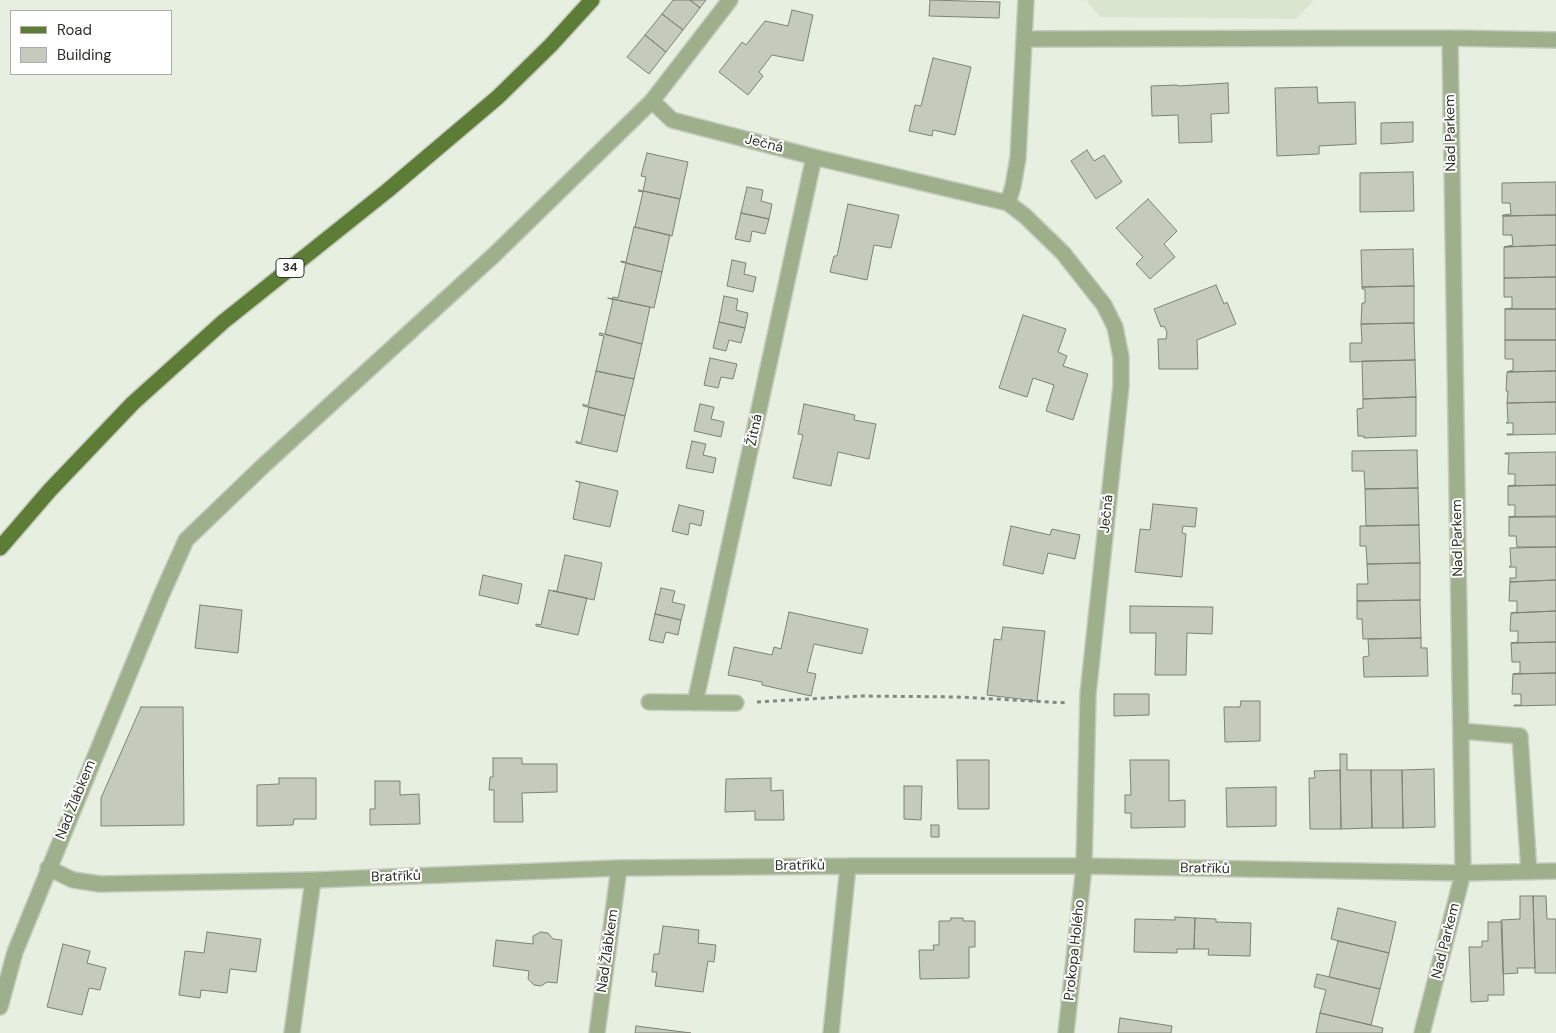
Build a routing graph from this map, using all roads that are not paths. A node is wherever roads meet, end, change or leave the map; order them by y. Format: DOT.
graph roads {
  1 [pos="592,0"];
  2 [pos="730,0"];
  3 [pos="1026,0"];
  4 [pos="1450,38"];
  5 [pos="1025,39"];
  6 [pos="1556,40"];
  7 [pos="652,102"];
  8 [pos="814,157"];
  9 [pos="1008,203"];
  10 [pos="0,548"];
  11 [pos="649,702"];
  12 [pos="695,703"];
  13 [pos="736,704"];
  14 [pos="1461,731"];
  15 [pos="848,866"];
  16 [pos="1084,866"];
  17 [pos="48,868"];
  18 [pos="619,868"];
  19 [pos="1556,871"];
  20 [pos="1529,872"];
  21 [pos="1463,873"];
  22 [pos="313,880"];
  23 [pos="0,1007"];
  24 [pos="292,1033"];
  25 [pos="597,1033"];
  26 [pos="831,1033"];
  27 [pos="1066,1033"];
  28 [pos="1422,1033"];
  1 -- 10 [label="main road, 34"];
  2 -- 7 [label="street"];
  3 -- 5 [label="street"];
  4 -- 5 [label="street"];
  4 -- 6 [label="street"];
  4 -- 14 [label="street, Nad Parkem"];
  5 -- 9 [label="street"];
  7 -- 8 [label="street, Ječná"];
  7 -- 17 [label="street, Nad Žlábkem"];
  8 -- 9 [label="street, Ječná"];
  8 -- 12 [label="street, Žitná"];
  9 -- 16 [label="street, Ječná"];
  11 -- 12 [label="street"];
  12 -- 13 [label="street"];
  14 -- 20 [label="street"];
  14 -- 21 [label="street, Nad Parkem"];
  15 -- 16 [label="street, Bratříků"];
  15 -- 18 [label="street, Bratříků"];
  15 -- 26 [label="street"];
  16 -- 21 [label="street, Bratříků"];
  16 -- 27 [label="street, Prokopa Holého"];
  17 -- 22 [label="street, Bratříků"];
  17 -- 23 [label="street, Nad Žlábkem"];
  18 -- 22 [label="street, Bratříků"];
  18 -- 25 [label="street, Nad Žlábkem"];
  19 -- 20 [label="street, Bratříků"];
  20 -- 21 [label="street, Bratříků"];
  21 -- 28 [label="street, Nad Parkem"];
  22 -- 24 [label="street"];
}
